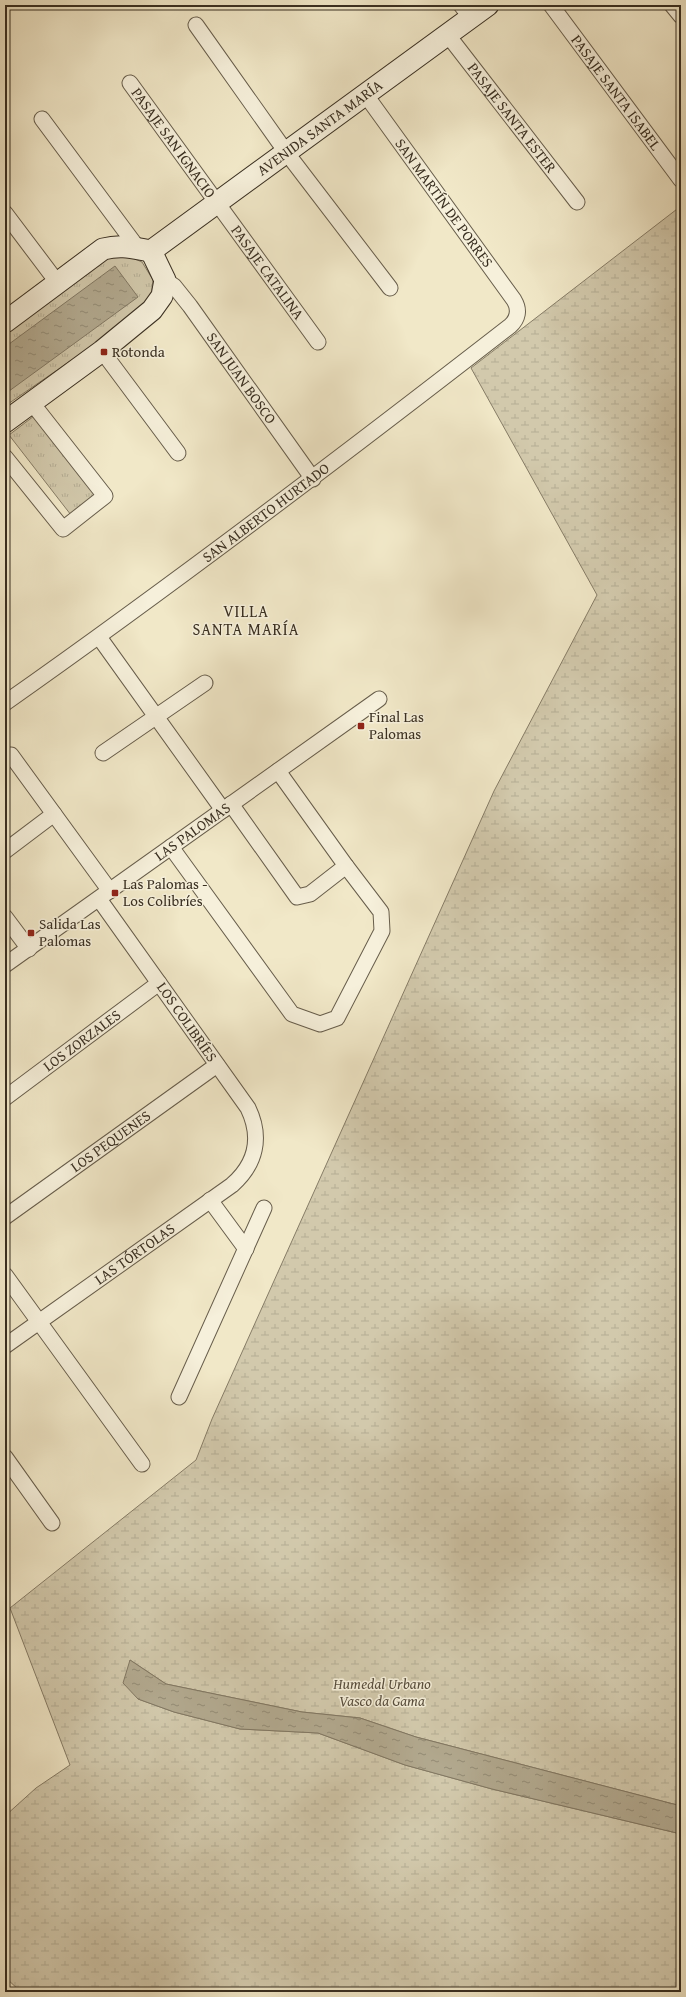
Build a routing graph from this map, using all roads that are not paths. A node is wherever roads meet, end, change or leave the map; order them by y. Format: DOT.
graph roads {
  1 [pos="488,5"];
  2 [pos="551,5"];
  3 [pos="672,5"];
  4 [pos="461,12"];
  5 [pos="681,16"];
  6 [pos="196,25"];
  7 [pos="447,34"];
  8 [pos="130,83"];
  9 [pos="365,94"];
  10 [pos="42,119"];
  11 [pos="286,152"];
  12 [pos="676,162"];
  13 [pos="681,180"];
  14 [pos="217,202"];
  15 [pos="577,202"];
  16 [pos="5,214"];
  17 [pos="144,249"];
  18 [pos="165,280"];
  19 [pos="57,282"];
  20 [pos="390,288"];
  21 [pos="518,313"];
  22 [pos="5,322"];
  23 [pos="318,342"];
  24 [pos="102,351"];
  25 [pos="32,403"];
  26 [pos="5,422"];
  27 [pos="178,453"];
  28 [pos="5,457"];
  29 [pos="313,479"];
  30 [pos="99,637"];
  31 [pos="205,683"];
  32 [pos="379,699"];
  33 [pos="5,703"];
  34 [pos="156,717"];
  35 [pos="103,753"];
  36 [pos="5,755"];
  37 [pos="278,771"];
  38 [pos="227,807"];
  39 [pos="54,814"];
  40 [pos="172,847"];
  41 [pos="5,850"];
  42 [pos="346,866"];
  43 [pos="104,895"];
  44 [pos="5,916"];
  45 [pos="28,949"];
  46 [pos="5,965"];
  47 [pos="159,983"];
  48 [pos="217,1064"];
  49 [pos="5,1098"];
  50 [pos="255,1153"];
  51 [pos="210,1200"];
  52 [pos="264,1208"];
  53 [pos="5,1217"];
  54 [pos="246,1249"];
  55 [pos="5,1275"];
  56 [pos="38,1322"];
  57 [pos="5,1346"];
  58 [pos="179,1397"];
  59 [pos="5,1457"];
  60 [pos="142,1464"];
  61 [pos="52,1523"];
  1 -- 4 [label="street, AVENIDA SANTA MARÍA"];
  2 -- 12 [label="street, PASAJE SANTA ISABEL"];
  3 -- 5 [label="street"];
  4 -- 7 [label="street, AVENIDA SANTA MARÍA"];
  6 -- 11 [label="street"];
  7 -- 9 [label="street, AVENIDA SANTA MARÍA"];
  7 -- 15 [label="street, PASAJE SANTA ESTER"];
  8 -- 14 [label="street, PASAJE SAN IGNACIO"];
  9 -- 11 [label="street, AVENIDA SANTA MARÍA"];
  9 -- 21 [label="street, SAN MARTÍN DE PORRES"];
  10 -- 17 [label="street"];
  11 -- 14 [label="street, AVENIDA SANTA MARÍA"];
  11 -- 20 [label="street"];
  12 -- 13 [label="street, PASAJE SANTA ISABEL"];
  14 -- 17 [label="street, AVENIDA SANTA MARÍA"];
  14 -- 23 [label="street, PASAJE CATALINA"];
  16 -- 19 [label="street"];
  17 -- 18 [label="street"];
  17 -- 19 [label="street"];
  18 -- 24 [label="street"];
  18 -- 29 [label="street, SAN JUAN BOSCO"];
  19 -- 22 [label="street"];
  21 -- 29 [label="street, SAN ALBERTO HURTADO"];
  24 -- 25 [label="street"];
  24 -- 27 [label="street"];
  25 -- 26 [label="street"];
  25 -- 28 [label="street"];
  29 -- 30 [label="street, SAN ALBERTO HURTADO"];
  30 -- 33 [label="street, SAN ALBERTO HURTADO"];
  30 -- 34 [label="street"];
  31 -- 34 [label="street"];
  32 -- 37 [label="street, LAS PALOMAS"];
  34 -- 35 [label="street"];
  34 -- 38 [label="street"];
  36 -- 39 [label="street, LOS COLIBRÍES"];
  37 -- 38 [label="street, LAS PALOMAS"];
  37 -- 42 [label="street"];
  38 -- 40 [label="street, LAS PALOMAS"];
  38 -- 42 [label="street"];
  39 -- 41 [label="street"];
  39 -- 43 [label="street, LOS COLIBRÍES"];
  40 -- 42 [label="street"];
  40 -- 43 [label="street, LAS PALOMAS"];
  43 -- 45 [label="street, LAS PALOMAS"];
  43 -- 47 [label="street, LOS COLIBRÍES"];
  44 -- 45 [label="street"];
  45 -- 46 [label="street, LAS PALOMAS"];
  47 -- 48 [label="street, LOS COLIBRÍES"];
  47 -- 49 [label="street, LOS ZORZALES"];
  48 -- 50 [label="street, LOS COLIBRÍES"];
  48 -- 53 [label="street, LOS PEQUENES"];
  50 -- 51 [label="street, LAS TÓRTOLAS"];
  51 -- 54 [label="street"];
  51 -- 56 [label="street, LAS TÓRTOLAS"];
  52 -- 54 [label="street"];
  54 -- 58 [label="street"];
  55 -- 56 [label="street"];
  56 -- 57 [label="street, LAS TÓRTOLAS"];
  56 -- 60 [label="street"];
  59 -- 61 [label="street"];
}
